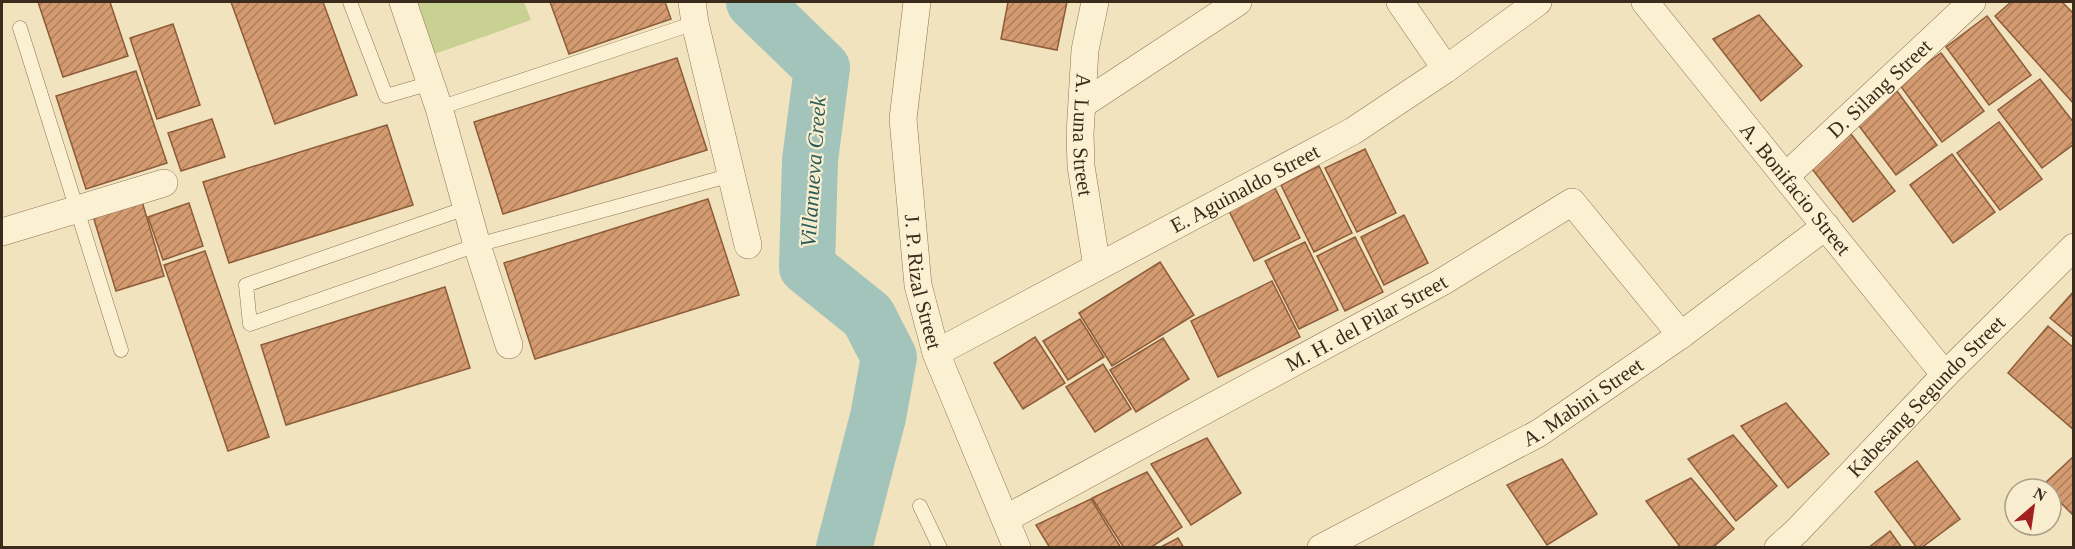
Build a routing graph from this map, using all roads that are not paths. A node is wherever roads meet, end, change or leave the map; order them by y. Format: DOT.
graph roads {
  1 [pos="350,2"];
  2 [pos="403,2"];
  3 [pos="917,2"];
  4 [pos="1095,2"];
  5 [pos="1238,2"];
  6 [pos="1400,2"];
  7 [pos="1538,2"];
  8 [pos="1645,2"];
  9 [pos="1972,2"];
  10 [pos="694,12"];
  11 [pos="20,28"];
  12 [pos="1446,69"];
  13 [pos="431,82"];
  14 [pos="1083,104"];
  15 [pos="440,108"];
  16 [pos="732,175"];
  17 [pos="1786,176"];
  18 [pos="164,183"];
  19 [pos="466,208"];
  20 [pos="78,209"];
  21 [pos="1826,226"];
  22 [pos="2,232"];
  23 [pos="477,245"];
  24 [pos="748,245"];
  25 [pos="2073,247"];
  26 [pos="1097,267"];
  27 [pos="1681,335"];
  28 [pos="509,345"];
  29 [pos="121,350"];
  30 [pos="936,352"];
  31 [pos="1945,375"];
  32 [pos="920,506"];
  33 [pos="1005,519"];
  34 [pos="940,548"];
  35 [pos="1017,548"];
  36 [pos="1322,548"];
  37 [pos="1778,548"];
  1 -- 13 [label="lane"];
  2 -- 13 [label="street"];
  3 -- 30 [label="street, J. P. Rizal Street"];
  4 -- 14 [label="street, A. Luna Street"];
  5 -- 14 [label="street"];
  6 -- 12 [label="street"];
  7 -- 12 [label="street, E. Aguinaldo Street"];
  8 -- 17 [label="street, A. Bonifacio Street"];
  9 -- 17 [label="street, D. Silang Street"];
  10 -- 15 [label="lane"];
  10 -- 16 [label="street"];
  11 -- 20 [label="lane"];
  12 -- 26 [label="street, E. Aguinaldo Street"];
  13 -- 15 [label="street"];
  14 -- 26 [label="street, A. Luna Street"];
  15 -- 19 [label="street"];
  16 -- 23 [label="lane"];
  16 -- 24 [label="street"];
  17 -- 21 [label="street, A. Bonifacio Street"];
  18 -- 20 [label="street"];
  19 -- 23 [label="street"];
  19 -- 23 [label="lane"];
  20 -- 22 [label="street"];
  20 -- 29 [label="lane"];
  21 -- 27 [label="street, A. Mabini Street"];
  21 -- 31 [label="street, A. Bonifacio Street"];
  23 -- 28 [label="street"];
  25 -- 31 [label="street, Kabesang Segundo Street"];
  26 -- 30 [label="street, E. Aguinaldo Street"];
  27 -- 33 [label="street, M. H. del Pilar Street"];
  27 -- 36 [label="street, A. Mabini Street"];
  30 -- 33 [label="street, J. P. Rizal Street"];
  31 -- 37 [label="street, Kabesang Segundo Street"];
  32 -- 34 [label="lane"];
  33 -- 35 [label="street, J. P. Rizal Street"];
}
